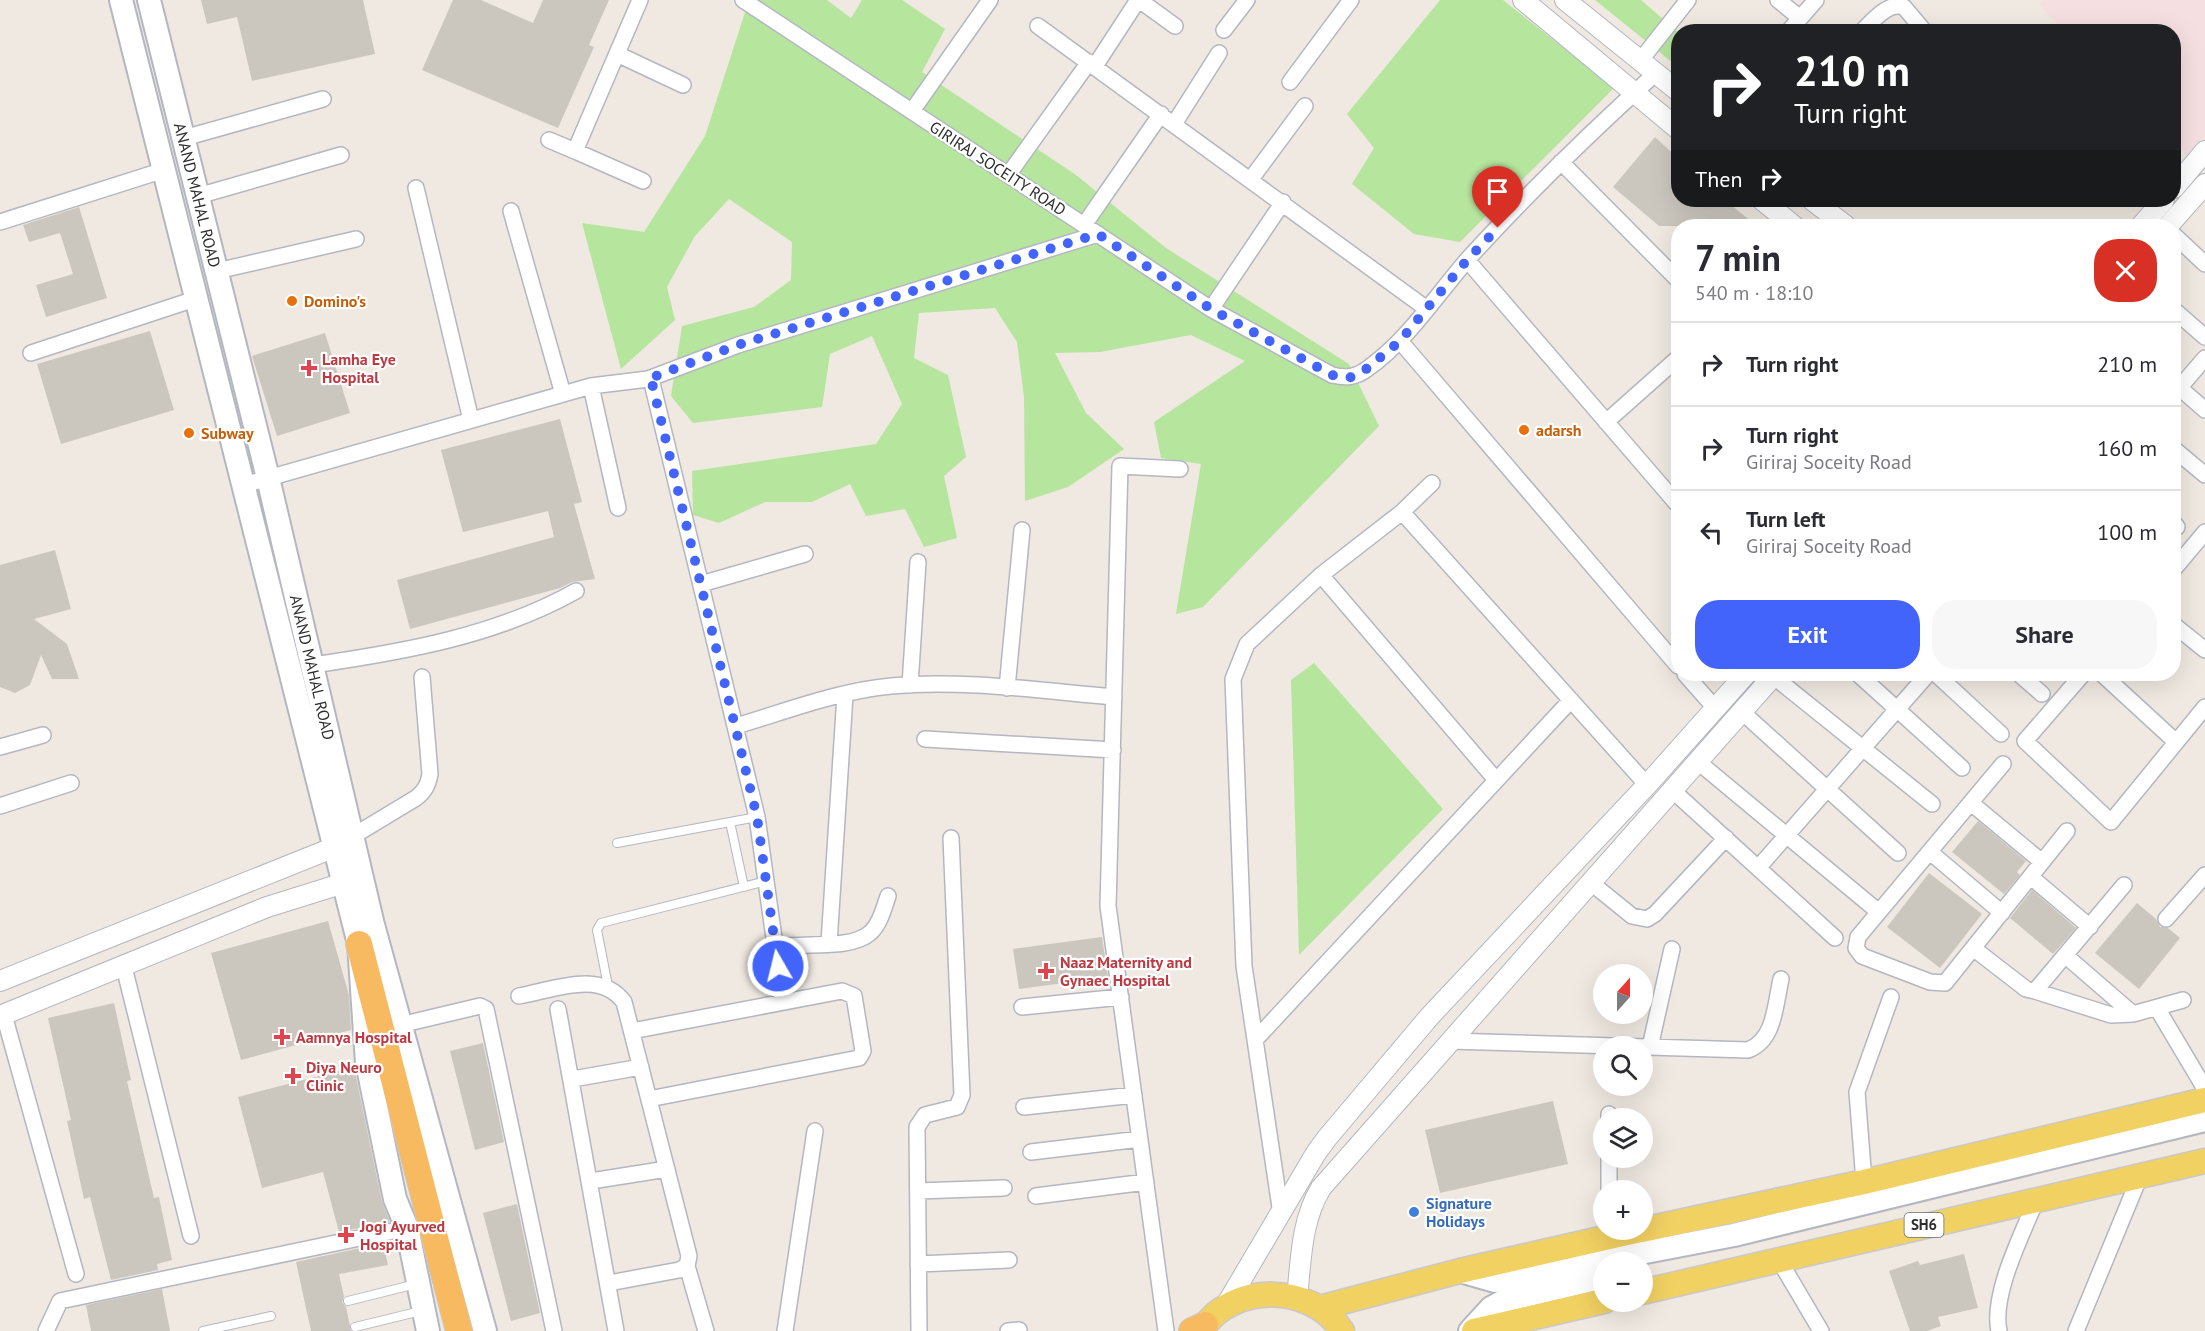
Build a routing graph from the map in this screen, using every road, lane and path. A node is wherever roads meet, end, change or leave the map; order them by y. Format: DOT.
graph roads {
  1 [pos="121,0"];
  2 [pos="149,0"];
  3 [pos="640,0"];
  4 [pos="743,0"];
  5 [pos="1138,0"];
  6 [pos="1246,0"];
  7 [pos="1351,0"];
  8 [pos="1523,0"];
  9 [pos="1565,0"];
  10 [pos="1688,0"];
  11 [pos="1778,0"];
  12 [pos="1816,0"];
  13 [pos="987,1"];
  14 [pos="1800,18"];
  15 [pos="1674,24"];
  16 [pos="1795,24"];
  17 [pos="1870,24"];
  18 [pos="1918,24"];
  19 [pos="1038,26"];
  20 [pos="1175,26"];
  21 [pos="1671,28"];
  22 [pos="1224,30"];
  23 [pos="1219,53"];
  24 [pos="617,54"];
  25 [pos="1092,64"];
  26 [pos="1648,67"];
  27 [pos="1290,82"];
  28 [pos="683,85"];
  29 [pos="1671,85"];
  30 [pos="1635,92"];
  31 [pos="323,99"];
  32 [pos="1305,106"];
  33 [pos="912,111"];
  34 [pos="1161,114"];
  35 [pos="1671,123"];
  36 [pos="1174,124"];
  37 [pos="184,138"];
  38 [pos="549,140"];
  39 [pos="575,151"];
  40 [pos="2205,151"];
  41 [pos="341,155"];
  42 [pos="1561,162"];
  43 [pos="164,170"];
  44 [pos="1008,175"];
  45 [pos="1251,179"];
  46 [pos="2181,180"];
  47 [pos="643,181"];
  48 [pos="416,188"];
  49 [pos="2203,190"];
  50 [pos="198,196"];
  51 [pos="1283,202"];
  52 [pos="1771,207"];
  53 [pos="1821,207"];
  54 [pos="2158,207"];
  55 [pos="511,211"];
  56 [pos="1785,219"];
  57 [pos="1836,219"];
  58 [pos="2147,219"];
  59 [pos="2175,219"];
  60 [pos="0,222"];
  61 [pos="1084,225"];
  62 [pos="1098,234"];
  63 [pos="356,239"];
  64 [pos="2181,242"];
  65 [pos="1467,260"];
  66 [pos="2205,264"];
  67 [pos="217,271"];
  68 [pos="1671,273"];
  69 [pos="195,299"];
  70 [pos="1211,309"];
  71 [pos="1427,309"];
  72 [pos="2181,316"];
  73 [pos="2205,337"];
  74 [pos="1400,341"];
  75 [pos="31,353"];
  76 [pos="2205,358"];
  77 [pos="1671,364"];
  78 [pos="648,379"];
  79 [pos="2181,382"];
  80 [pos="591,386"];
  81 [pos="2181,392"];
  82 [pos="563,394"];
  83 [pos="2205,410"];
  84 [pos="471,420"];
  85 [pos="1606,422"];
  86 [pos="2181,455"];
  87 [pos="1180,469"];
  88 [pos="2205,475"];
  89 [pos="268,478"];
  90 [pos="1432,483"];
  91 [pos="244,485"];
  92 [pos="1671,490"];
  93 [pos="618,508"];
  94 [pos="1402,512"];
  95 [pos="1022,530"];
  96 [pos="2205,532"];
  97 [pos="806,554"];
  98 [pos="2181,561"];
  99 [pos="918,562"];
  100 [pos="1321,575"];
  101 [pos="701,584"];
  102 [pos="576,591"];
  103 [pos="2181,631"];
  104 [pos="2205,651"];
  105 [pos="1671,658"];
  106 [pos="313,665"];
  107 [pos="422,677"];
  108 [pos="1691,681"];
  109 [pos="1740,681"];
  110 [pos="1768,681"];
  111 [pos="1781,681"];
  112 [pos="1866,681"];
  113 [pos="1922,681"];
  114 [pos="1944,681"];
  115 [pos="2027,681"];
  116 [pos="2077,681"];
  117 [pos="2110,681"];
  118 [pos="910,685"];
  119 [pos="1007,687"];
  120 [pos="845,694"];
  121 [pos="2042,694"];
  122 [pos="1114,697"];
  123 [pos="1571,700"];
  124 [pos="2205,707"];
  125 [pos="1715,708"];
  126 [pos="1897,709"];
  127 [pos="1741,711"];
  128 [pos="736,726"];
  129 [pos="2001,734"];
  130 [pos="44,735"];
  131 [pos="925,739"];
  132 [pos="2176,742"];
  133 [pos="0,747"];
  134 [pos="1862,749"];
  135 [pos="1113,750"];
  136 [pos="1697,760"];
  137 [pos="2003,764"];
  138 [pos="1962,768"];
  139 [pos="1496,780"];
  140 [pos="71,783"];
  141 [pos="1647,785"];
  142 [pos="1671,789"];
  143 [pos="1826,790"];
  144 [pos="1971,803"];
  145 [pos="1932,804"];
  146 [pos="0,806"];
  147 [pos="757,817"];
  148 [pos="730,822"];
  149 [pos="2067,831"];
  150 [pos="1787,835"];
  151 [pos="951,838"];
  152 [pos="1726,838"];
  153 [pos="618,843"];
  154 [pos="342,847"];
  155 [pos="1930,852"];
  156 [pos="1898,853"];
  157 [pos="2042,862"];
  158 [pos="1758,868"];
  159 [pos="2205,875"];
  160 [pos="2031,877"];
  161 [pos="766,881"];
  162 [pos="1590,882"];
  163 [pos="344,883"];
  164 [pos="2124,885"];
  165 [pos="744,886"];
  166 [pos="888,896"];
  167 [pos="1874,908"];
  168 [pos="2002,913"];
  169 [pos="2166,919"];
  170 [pos="2090,927"];
  171 [pos="1835,938"];
  172 [pos="829,943"];
  173 [pos="359,944"];
  174 [pos="775,948"];
  175 [pos="1973,948"];
  176 [pos="1672,949"];
  177 [pos="2067,956"];
  178 [pos="124,967"];
  179 [pos="1781,980"];
  180 [pos="0,981"];
  181 [pos="608,986"];
  182 [pos="2035,991"];
  183 [pos="519,996"];
  184 [pos="1120,997"];
  185 [pos="1891,997"];
  186 [pos="2183,1000"];
  187 [pos="783,1002"];
  188 [pos="1022,1007"];
  189 [pos="2157,1008"];
  190 [pos="558,1009"];
  191 [pos="2133,1014"];
  192 [pos="2,1016"];
  193 [pos="390,1026"];
  194 [pos="632,1031"];
  195 [pos="1652,1036"];
  196 [pos="1255,1040"];
  197 [pos="1450,1041"];
  198 [pos="1593,1045"];
  199 [pos="1653,1047"];
  200 [pos="641,1067"];
  201 [pos="573,1079"];
  202 [pos="2205,1089"];
  203 [pos="1134,1095"];
  204 [pos="649,1099"];
  205 [pos="2205,1100"];
  206 [pos="1024,1107"];
  207 [pos="2205,1120"];
  208 [pos="815,1131"];
  209 [pos="2205,1133"];
  210 [pos="1140,1139"];
  211 [pos="1030,1152"];
  212 [pos="2205,1161"];
  213 [pos="667,1169"];
  214 [pos="2140,1176"];
  215 [pos="591,1181"];
  216 [pos="1146,1182"];
  217 [pos="1864,1182"];
  218 [pos="1004,1188"];
  219 [pos="918,1191"];
  220 [pos="1036,1196"];
  221 [pos="2037,1198"];
  222 [pos="1281,1214"];
  223 [pos="1653,1227"];
  224 [pos="407,1228"];
  225 [pos="191,1236"];
  226 [pos="1593,1237"];
  227 [pos="1009,1260"];
  228 [pos="1779,1260"];
  229 [pos="918,1264"];
  230 [pos="1653,1265"];
  231 [pos="687,1266"];
  232 [pos="1460,1271"];
  233 [pos="76,1274"];
  234 [pos="1593,1280"];
  235 [pos="609,1283"];
  236 [pos="416,1284"];
  237 [pos="1653,1289"];
  238 [pos="348,1301"];
  239 [pos="1308,1303"];
  240 [pos="1593,1304"];
  241 [pos="1226,1307"];
  242 [pos="271,1316"];
  243 [pos="425,1321"];
  244 [pos="355,1327"];
  245 [pos="1199,1329"];
  246 [pos="46,1331"];
  247 [pos="202,1331"];
  248 [pos="459,1331"];
  249 [pos="484,1331"];
  250 [pos="554,1331"];
  251 [pos="616,1331"];
  252 [pos="706,1331"];
  253 [pos="785,1331"];
  254 [pos="919,1331"];
  255 [pos="1166,1331"];
  256 [pos="1342,1331"];
  257 [pos="1472,1331"];
  258 [pos="1821,1331"];
  259 [pos="1999,1331"];
  260 [pos="2076,1331"];
  1 -- 43 [label="main road, ANAND MAHAL ROAD"];
  2 -- 37 [label="main road, ANAND MAHAL ROAD"];
  3 -- 24 [label="street"];
  4 -- 33 [label="street, GIRIRAJ SOCEITY ROAD"];
  5 -- 20 [label="street"];
  5 -- 25 [label="street"];
  6 -- 22 [label="street"];
  7 -- 27 [label="street"];
  8 -- 30 [label="street"];
  9 -- 26 [label="street"];
  10 -- 15 [label="street, GIRIRAJ SOCEITY ROAD"];
  11 -- 14 [label="street"];
  12 -- 14 [label="street"];
  13 -- 33 [label="street"];
  14 -- 16 [label="street"];
  17 -- 18 [label="street"];
  19 -- 25 [label="street"];
  21 -- 26 [label="street, GIRIRAJ SOCEITY ROAD"];
  23 -- 36 [label="street"];
  24 -- 28 [label="street"];
  24 -- 39 [label="street"];
  25 -- 34 [label="street"];
  25 -- 44 [label="street"];
  26 -- 29 [label="street"];
  26 -- 30 [label="street, GIRIRAJ SOCEITY ROAD"];
  30 -- 35 [label="street"];
  30 -- 42 [label="street, GIRIRAJ SOCEITY ROAD"];
  31 -- 37 [label="street"];
  32 -- 45 [label="street"];
  33 -- 44 [label="street, GIRIRAJ SOCEITY ROAD"];
  34 -- 36 [label="street"];
  34 -- 61 [label="street"];
  36 -- 45 [label="street"];
  37 -- 50 [label="main road, ANAND MAHAL ROAD"];
  38 -- 39 [label="street"];
  39 -- 47 [label="street"];
  40 -- 46 [label="street"];
  41 -- 50 [label="street"];
  42 -- 65 [label="street, GIRIRAJ SOCEITY ROAD"];
  42 -- 68 [label="street"];
  43 -- 60 [label="street"];
  43 -- 69 [label="main road, ANAND MAHAL ROAD"];
  44 -- 61 [label="street, GIRIRAJ SOCEITY ROAD"];
  45 -- 51 [label="street"];
  48 -- 84 [label="street"];
  49 -- 59 [label="street"];
  50 -- 67 [label="main road, ANAND MAHAL ROAD"];
  51 -- 70 [label="street"];
  51 -- 71 [label="street"];
  52 -- 56 [label="street"];
  53 -- 57 [label="street"];
  54 -- 58 [label="street"];
  55 -- 82 [label="street"];
  61 -- 62 [label="street, GIRIRAJ SOCEITY ROAD"];
  62 -- 70 [label="street, GIRIRAJ SOCEITY ROAD"];
  62 -- 78 [label="street"];
  63 -- 67 [label="street"];
  64 -- 66 [label="street"];
  65 -- 71 [label="street, GIRIRAJ SOCEITY ROAD"];
  65 -- 85 [label="street"];
  67 -- 89 [label="main road, ANAND MAHAL ROAD"];
  69 -- 75 [label="street"];
  69 -- 91 [label="main road, ANAND MAHAL ROAD"];
  70 -- 74 [label="street, GIRIRAJ SOCEITY ROAD"];
  71 -- 74 [label="street, GIRIRAJ SOCEITY ROAD"];
  72 -- 73 [label="street"];
  74 -- 105 [label="street"];
  76 -- 79 [label="street"];
  77 -- 85 [label="street"];
  78 -- 80 [label="street"];
  78 -- 101 [label="street"];
  80 -- 82 [label="street"];
  80 -- 93 [label="street"];
  81 -- 83 [label="street"];
  82 -- 84 [label="street"];
  84 -- 89 [label="street"];
  85 -- 92 [label="street"];
  86 -- 88 [label="street"];
  87 -- 122 [label="street"];
  89 -- 91 [label="street"];
  89 -- 106 [label="main road, ANAND MAHAL ROAD"];
  90 -- 94 [label="street"];
  91 -- 154 [label="main road, ANAND MAHAL ROAD"];
  94 -- 100 [label="street"];
  94 -- 123 [label="street"];
  95 -- 119 [label="street"];
  96 -- 98 [label="street"];
  97 -- 101 [label="street"];
  99 -- 118 [label="street"];
  100 -- 139 [label="street"];
  100 -- 196 [label="street"];
  101 -- 128 [label="street"];
  102 -- 106 [label="street"];
  103 -- 104 [label="street"];
  106 -- 154 [label="main road, ANAND MAHAL ROAD"];
  107 -- 154 [label="street"];
  108 -- 125 [label="street"];
  109 -- 125 [label="street"];
  110 -- 127 [label="street"];
  111 -- 134 [label="street"];
  112 -- 126 [label="street"];
  113 -- 126 [label="street"];
  114 -- 129 [label="street"];
  115 -- 121 [label="street"];
  116 -- 132 [label="street"];
  117 -- 132 [label="street"];
  118 -- 119 [label="street"];
  118 -- 120 [label="street"];
  119 -- 122 [label="street"];
  120 -- 128 [label="street"];
  120 -- 172 [label="street"];
  122 -- 135 [label="street"];
  123 -- 139 [label="street"];
  123 -- 141 [label="street"];
  124 -- 132 [label="street"];
  125 -- 141 [label="street"];
  126 -- 134 [label="street"];
  126 -- 138 [label="street"];
  127 -- 136 [label="street"];
  127 -- 143 [label="street"];
  128 -- 147 [label="street"];
  130 -- 133 [label="street"];
  131 -- 135 [label="street"];
  134 -- 143 [label="street"];
  134 -- 145 [label="street"];
  135 -- 184 [label="street"];
  136 -- 142 [label="street"];
  136 -- 150 [label="street"];
  137 -- 144 [label="street"];
  139 -- 196 [label="street"];
  140 -- 146 [label="street"];
  141 -- 222 [label="street"];
  142 -- 152 [label="street"];
  142 -- 162 [label="street"];
  143 -- 150 [label="street"];
  143 -- 156 [label="street"];
  144 -- 155 [label="street"];
  144 -- 157 [label="street"];
  147 -- 148 [label="lane"];
  147 -- 161 [label="street"];
  148 -- 153 [label="lane"];
  148 -- 165 [label="lane"];
  149 -- 157 [label="street"];
  150 -- 158 [label="street"];
  150 -- 167 [label="street"];
  151 -- 219 [label="street"];
  152 -- 158 [label="street"];
  152 -- 162 [label="street"];
  154 -- 163 [label="main road"];
  154 -- 180 [label="street"];
  154 -- 193 [label="main road, ANAND MAHAL ROAD"];
  155 -- 168 [label="street"];
  155 -- 175 [label="street"];
  157 -- 160 [label="street"];
  158 -- 171 [label="street"];
  159 -- 169 [label="street"];
  160 -- 168 [label="street"];
  160 -- 170 [label="street"];
  161 -- 165 [label="lane"];
  161 -- 174 [label="street"];
  162 -- 197 [label="street"];
  163 -- 173 [label="main road"];
  163 -- 178 [label="street"];
  164 -- 170 [label="street"];
  165 -- 181 [label="lane"];
  166 -- 172 [label="street"];
  168 -- 175 [label="street"];
  170 -- 177 [label="street"];
  172 -- 174 [label="street"];
  173 -- 193 [label="highway"];
  173 -- 224 [label="main road"];
  174 -- 187 [label="street"];
  175 -- 182 [label="street"];
  176 -- 195 [label="street"];
  177 -- 182 [label="street"];
  177 -- 191 [label="street"];
  178 -- 192 [label="street"];
  178 -- 225 [label="street"];
  179 -- 199 [label="street"];
  181 -- 183 [label="street"];
  181 -- 194 [label="street"];
  182 -- 191 [label="street"];
  184 -- 188 [label="street"];
  184 -- 203 [label="street"];
  185 -- 217 [label="street"];
  186 -- 189 [label="street"];
  187 -- 194 [label="street"];
  187 -- 204 [label="street"];
  189 -- 191 [label="street"];
  189 -- 202 [label="street"];
  190 -- 201 [label="street"];
  192 -- 233 [label="street"];
  193 -- 248 [label="highway"];
  193 -- 249 [label="main road, ANAND MAHAL ROAD"];
  193 -- 250 [label="street"];
  194 -- 200 [label="street"];
  196 -- 222 [label="street"];
  197 -- 198 [label="street"];
  197 -- 239 [label="street"];
  200 -- 201 [label="street"];
  200 -- 204 [label="street"];
  201 -- 215 [label="street"];
  203 -- 206 [label="street"];
  203 -- 210 [label="street"];
  204 -- 213 [label="street"];
  205 -- 217 [label="main road"];
  207 -- 232 [label="main road"];
  208 -- 253 [label="street"];
  209 -- 230 [label="main road"];
  210 -- 211 [label="street"];
  210 -- 216 [label="street"];
  212 -- 214 [label="main road, SH6"];
  213 -- 215 [label="street"];
  213 -- 231 [label="street"];
  214 -- 221 [label="main road, SH6"];
  214 -- 260 [label="street"];
  215 -- 235 [label="street"];
  216 -- 220 [label="street"];
  216 -- 255 [label="street"];
  217 -- 223 [label="main road"];
  218 -- 219 [label="street"];
  219 -- 229 [label="street"];
  221 -- 228 [label="main road, SH6"];
  221 -- 259 [label="street"];
  222 -- 241 [label="street"];
  224 -- 236 [label="main road"];
  224 -- 246 [label="street"];
  226 -- 232 [label="main road"];
  227 -- 229 [label="street"];
  228 -- 237 [label="main road, SH6"];
  228 -- 258 [label="street"];
  229 -- 254 [label="street"];
  231 -- 235 [label="street"];
  231 -- 252 [label="street"];
  232 -- 239 [label="main road"];
  234 -- 257 [label="main road"];
  235 -- 251 [label="street"];
  236 -- 238 [label="lane"];
  236 -- 243 [label="main road"];
  239 -- 241 [label="main road"];
  239 -- 256 [label="main road"];
  240 -- 257 [label="main road"];
  241 -- 245 [label="main road"];
  242 -- 247 [label="lane"];
  243 -- 244 [label="lane"];
}
